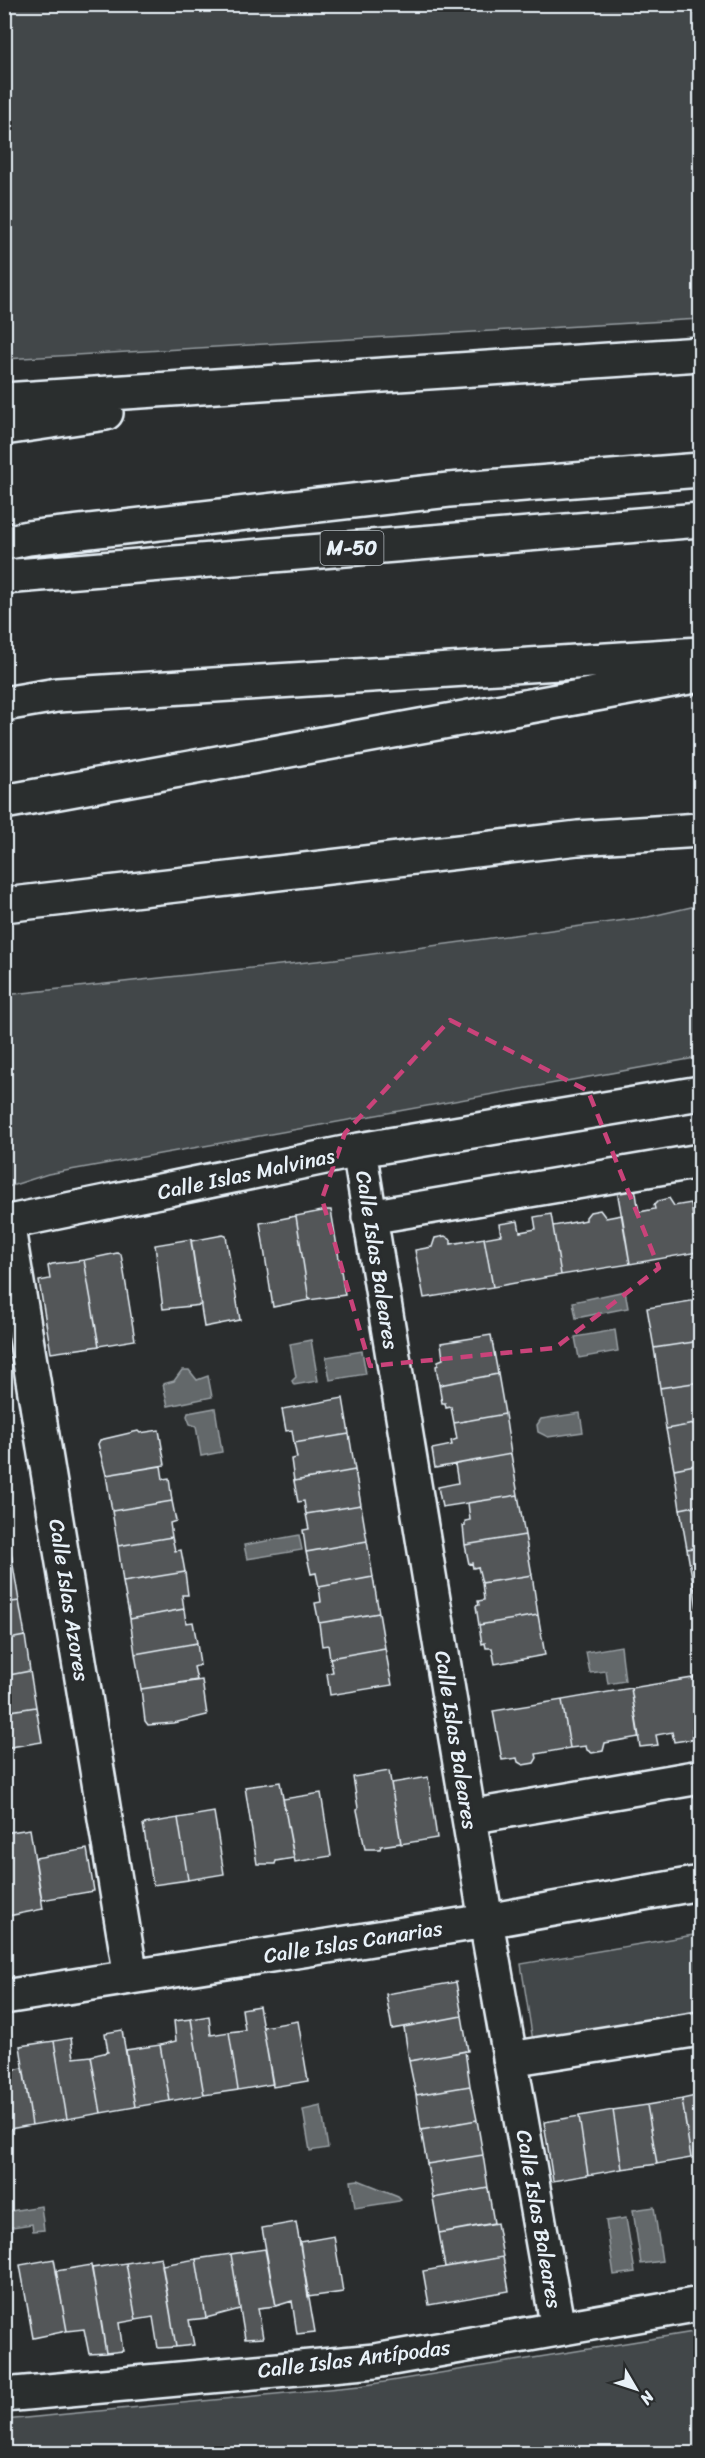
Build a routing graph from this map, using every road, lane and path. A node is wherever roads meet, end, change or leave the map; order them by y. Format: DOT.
graph roads {
  1 [pos="700,354"];
  2 [pos="340,379"];
  3 [pos="4,400"];
  4 [pos="4,428"];
  5 [pos="700,470"];
  6 [pos="700,520"];
  7 [pos="4,543"];
  8 [pos="4,577"];
  9 [pos="700,654"];
  10 [pos="700,675"];
  11 [pos="4,704"];
  12 [pos="4,802"];
  13 [pos="700,830"];
  14 [pos="4,905"];
  15 [pos="700,1093"];
  16 [pos="359,1150"];
  17 [pos="700,1161"];
  18 [pos="369,1217"];
  19 [pos="6,1223"];
  20 [pos="700,1777"];
  21 [pos="468,1817"];
  22 [pos="700,1883"];
  23 [pos="486,1921"];
  24 [pos="131,1977"];
  25 [pos="4,1997"];
  26 [pos="700,2029"];
  27 [pos="510,2059"];
  28 [pos="700,2304"];
  29 [pos="558,2329"];
  30 [pos="4,2395"];
  1 -- 2 [label="main road"];
  2 -- 3 [label="main road"];
  2 -- 4 [label="main road"];
  5 -- 7 [label="main road"];
  6 -- 8 [label="main road, M-50"];
  9 -- 11 [label="main road"];
  10 -- 12 [label="main road"];
  13 -- 14 [label="main road"];
  15 -- 16 [label="main road, Calle Islas Malvinas"];
  16 -- 18 [label="main road, Calle Islas Baleares"];
  16 -- 19 [label="main road, Calle Islas Malvinas"];
  17 -- 18 [label="main road"];
  18 -- 21 [label="main road, Calle Islas Baleares"];
  19 -- 24 [label="main road, Calle Islas Azores"];
  20 -- 21 [label="main road"];
  21 -- 23 [label="main road, Calle Islas Baleares"];
  22 -- 23 [label="main road, Calle Islas Canarias"];
  23 -- 24 [label="main road, Calle Islas Canarias"];
  23 -- 27 [label="main road, Calle Islas Baleares"];
  24 -- 25 [label="main road, Calle Islas Canarias"];
  26 -- 27 [label="main road"];
  27 -- 29 [label="main road, Calle Islas Baleares"];
  28 -- 29 [label="main road, Calle Islas Antípodas"];
  29 -- 30 [label="main road, Calle Islas Antípodas"];
}
